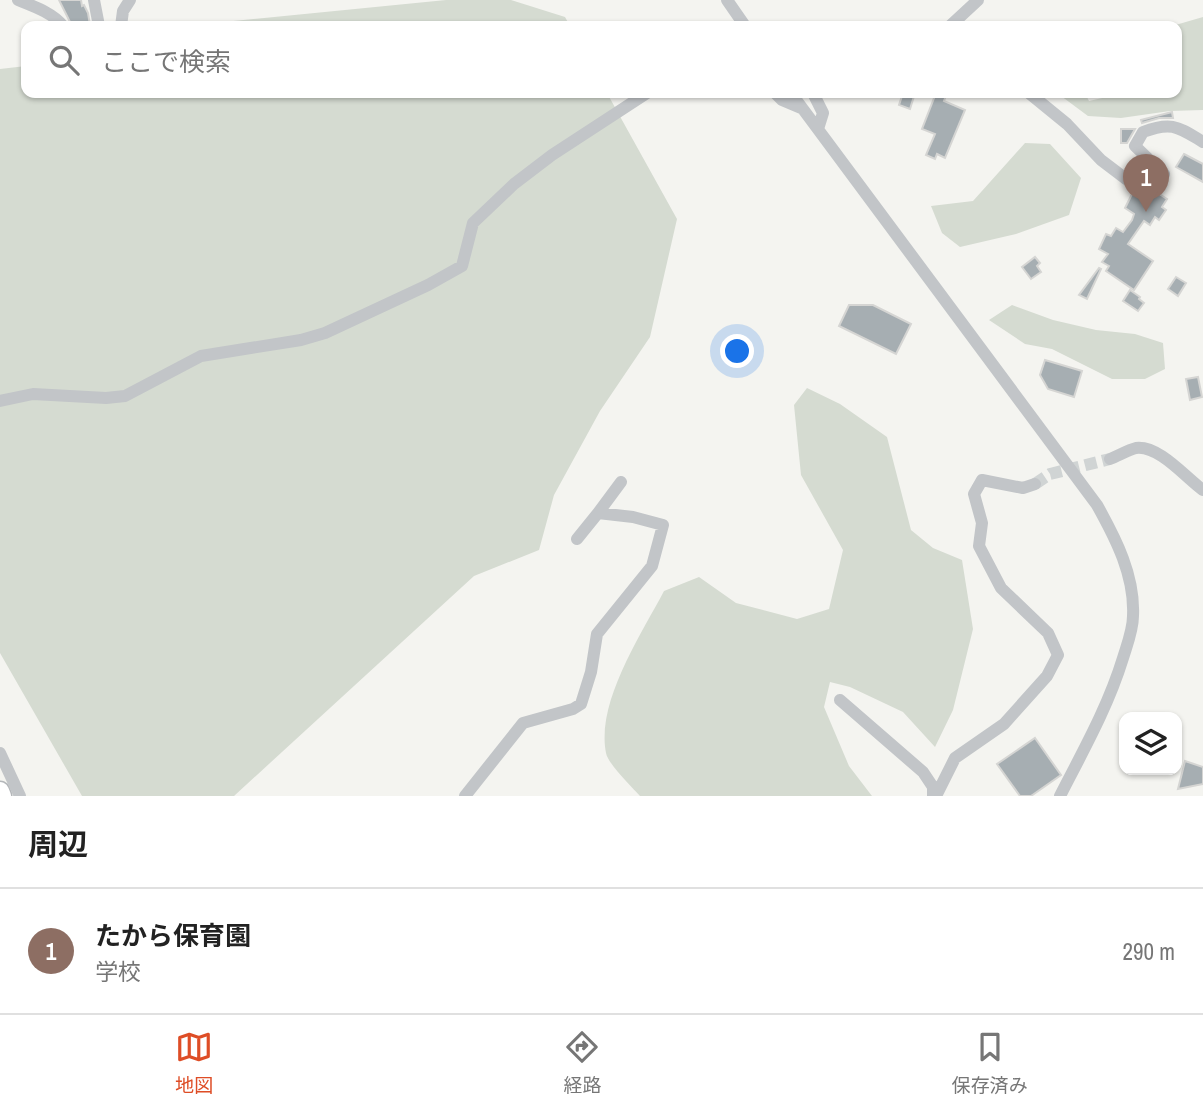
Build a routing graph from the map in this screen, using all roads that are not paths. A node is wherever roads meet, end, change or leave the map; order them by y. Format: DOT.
graph roads {
  1 [pos="18,0"];
  2 [pos="94,0"];
  3 [pos="130,0"];
  4 [pos="727,0"];
  5 [pos="737,0"];
  6 [pos="978,0"];
  7 [pos="59,21"];
  8 [pos="98,21"];
  9 [pos="122,21"];
  10 [pos="742,21"];
  11 [pos="742,21"];
  12 [pos="955,21"];
  13 [pos="639,98"];
  14 [pos="780,98"];
  15 [pos="794,98"];
  16 [pos="816,98"];
  17 [pos="1034,98"];
  18 [pos="802,109"];
  19 [pos="818,129"];
  20 [pos="1203,142"];
  21 [pos="0,401"];
  22 [pos="1110,459"];
  23 [pos="621,482"];
  24 [pos="1035,484"];
  25 [pos="1203,490"];
  26 [pos="598,513"];
  27 [pos="577,538"];
  28 [pos="840,700"];
  29 [pos="0,753"];
  30 [pos="0,791"];
  31 [pos="2,796"];
  32 [pos="20,796"];
  33 [pos="465,796"];
  34 [pos="935,796"];
  35 [pos="1060,796"];
  1 -- 7 [label="street"];
  2 -- 8 [label="street"];
  3 -- 9 [label="street"];
  4 -- 10 [label="street"];
  5 -- 11 [label="street"];
  6 -- 12 [label="street"];
  13 -- 21 [label="street"];
  14 -- 18 [label="street"];
  15 -- 18 [label="street"];
  16 -- 19 [label="street"];
  17 -- 20 [label="street"];
  18 -- 19 [label="street"];
  19 -- 35 [label="street"];
  22 -- 25 [label="street"];
  23 -- 26 [label="street"];
  24 -- 34 [label="street"];
  26 -- 27 [label="street"];
  26 -- 33 [label="street"];
  28 -- 34 [label="street"];
  29 -- 32 [label="street"];
  30 -- 31 [label="highway"];
}
